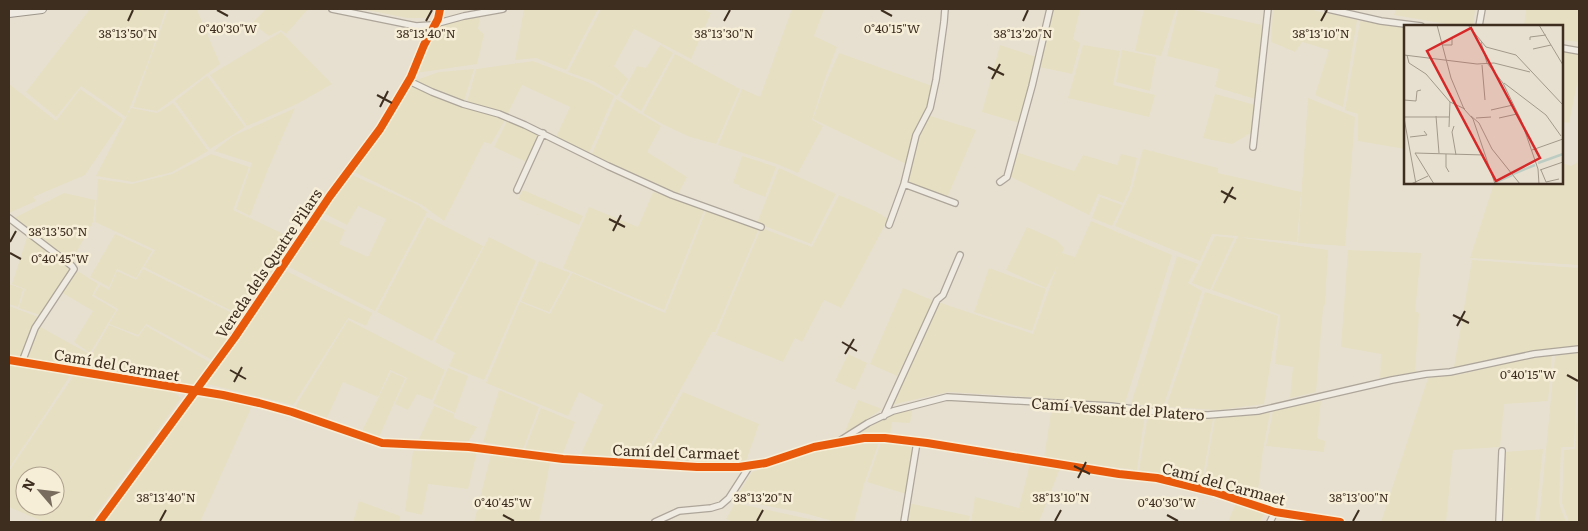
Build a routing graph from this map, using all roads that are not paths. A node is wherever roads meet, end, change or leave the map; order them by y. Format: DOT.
graph roads {
  1 [pos="42,9"];
  2 [pos="332,9"];
  3 [pos="440,9"];
  4 [pos="503,9"];
  5 [pos="944,9"];
  6 [pos="1050,9"];
  7 [pos="1268,9"];
  8 [pos="1328,9"];
  9 [pos="1482,9"];
  10 [pos="9,13"];
  11 [pos="435,23"];
  12 [pos="1413,25"];
  13 [pos="1479,25"];
  14 [pos="1563,48"];
  15 [pos="1579,51"];
  16 [pos="409,81"];
  17 [pos="543,133"];
  18 [pos="1253,147"];
  19 [pos="1000,182"];
  20 [pos="904,184"];
  21 [pos="517,190"];
  22 [pos="956,204"];
  23 [pos="9,218"];
  24 [pos="889,225"];
  25 [pos="761,227"];
  26 [pos="960,255"];
  27 [pos="1579,349"];
  28 [pos="9,360"];
  29 [pos="22,362"];
  30 [pos="195,391"];
  31 [pos="884,416"];
  32 [pos="840,442"];
  33 [pos="917,442"];
  34 [pos="1502,451"];
  35 [pos="749,466"];
  36 [pos="1275,512"];
  37 [pos="100,522"];
  38 [pos="655,522"];
  39 [pos="904,522"];
  40 [pos="1270,522"];
  41 [pos="1340,522"];
  42 [pos="1498,522"];
  1 -- 10 [label="main road"];
  2 -- 11 [label="street"];
  3 -- 11 [label="street, Vereda dels Quatre Pilars"];
  4 -- 11 [label="street"];
  5 -- 20 [label="street"];
  6 -- 19 [label="street"];
  7 -- 18 [label="street"];
  8 -- 12 [label="street"];
  9 -- 13 [label="street"];
  11 -- 16 [label="street, Vereda dels Quatre Pilars"];
  14 -- 15 [label="street"];
  16 -- 17 [label="street"];
  16 -- 30 [label="street, Vereda dels Quatre Pilars"];
  17 -- 21 [label="street"];
  17 -- 25 [label="street"];
  20 -- 22 [label="street"];
  20 -- 24 [label="street"];
  23 -- 29 [label="street"];
  26 -- 31 [label="street"];
  27 -- 31 [label="street, Camí Vessant del Platero"];
  28 -- 29 [label="street, Camí del Carmaet"];
  29 -- 30 [label="street, Camí del Carmaet"];
  30 -- 35 [label="street, Camí del Carmaet"];
  30 -- 37 [label="street, Vereda dels Quatre Pilars"];
  31 -- 32 [label="street, Camí Vessant del Platero"];
  32 -- 33 [label="street, Camí del Carmaet"];
  32 -- 35 [label="street, Camí del Carmaet"];
  33 -- 36 [label="street, Camí del Carmaet"];
  33 -- 39 [label="street"];
  34 -- 42 [label="street"];
  35 -- 38 [label="street"];
  36 -- 40 [label="street"];
  36 -- 41 [label="street, Camí del Carmaet"];
}
